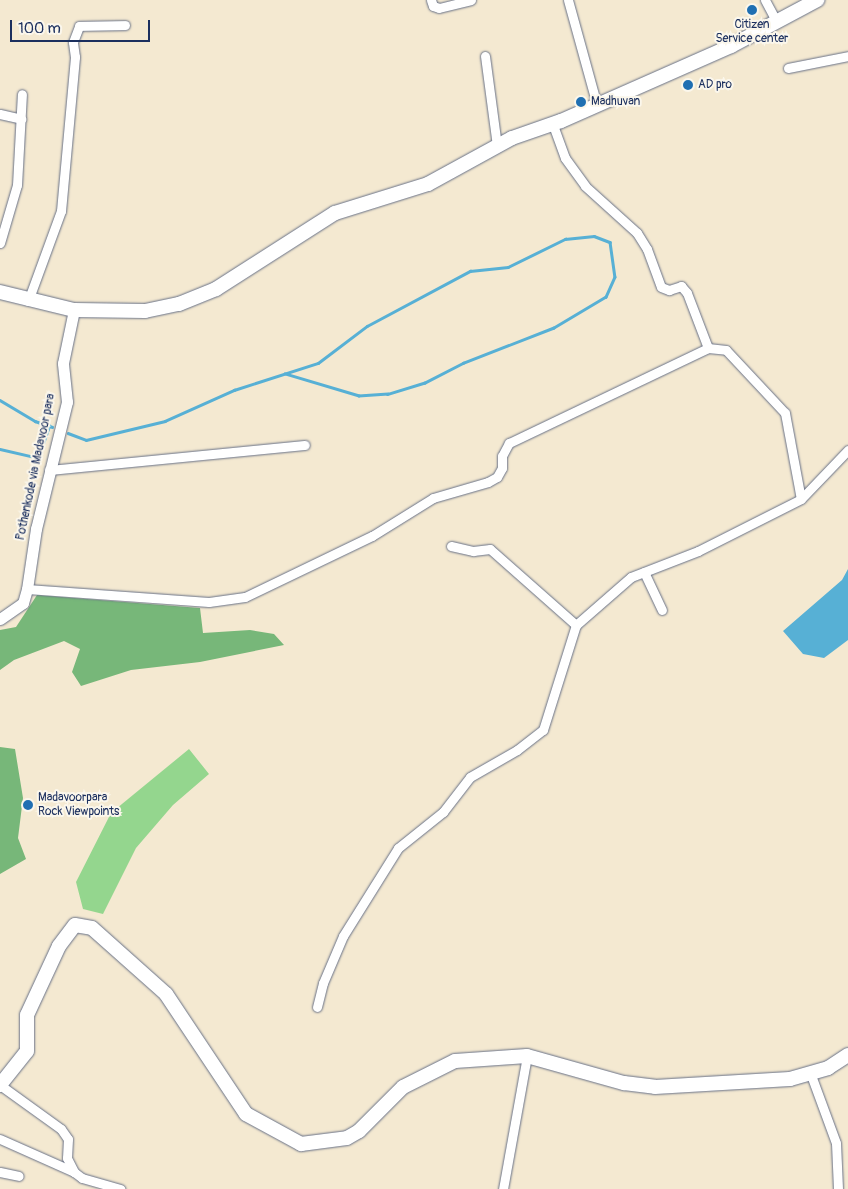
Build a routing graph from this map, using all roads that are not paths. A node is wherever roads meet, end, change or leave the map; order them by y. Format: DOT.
graph roads {
  1 [pos="432,0"];
  2 [pos="471,0"];
  3 [pos="568,0"];
  4 [pos="765,0"];
  5 [pos="817,0"];
  6 [pos="776,21"];
  7 [pos="125,25"];
  8 [pos="485,56"];
  9 [pos="848,56"];
  10 [pos="788,68"];
  11 [pos="22,94"];
  12 [pos="597,105"];
  13 [pos="0,114"];
  14 [pos="21,119"];
  15 [pos="553,125"];
  16 [pos="497,146"];
  17 [pos="0,243"];
  18 [pos="0,292"];
  19 [pos="28,301"];
  20 [pos="74,310"];
  21 [pos="708,348"];
  22 [pos="305,445"];
  23 [pos="848,450"];
  24 [pos="49,470"];
  25 [pos="801,499"];
  26 [pos="451,546"];
  27 [pos="644,572"];
  28 [pos="27,589"];
  29 [pos="662,610"];
  30 [pos="0,619"];
  31 [pos="576,625"];
  32 [pos="317,1007"];
  33 [pos="848,1055"];
  34 [pos="527,1056"];
  35 [pos="811,1075"];
  36 [pos="0,1085"];
  37 [pos="0,1139"];
  38 [pos="0,1172"];
  39 [pos="74,1172"];
  40 [pos="19,1176"];
  41 [pos="120,1189"];
  42 [pos="503,1189"];
  43 [pos="838,1189"];
  1 -- 2 [label="street"];
  3 -- 12 [label="street"];
  4 -- 6 [label="street"];
  5 -- 6 [label="main road"];
  6 -- 12 [label="main road"];
  7 -- 19 [label="street"];
  8 -- 16 [label="street"];
  9 -- 10 [label="street"];
  11 -- 14 [label="street"];
  12 -- 15 [label="main road"];
  13 -- 14 [label="street"];
  14 -- 17 [label="street"];
  15 -- 16 [label="main road"];
  15 -- 21 [label="street"];
  16 -- 20 [label="main road"];
  18 -- 19 [label="main road"];
  19 -- 20 [label="main road"];
  20 -- 24 [label="street, Pothenkode via Madavoor para"];
  21 -- 25 [label="street"];
  21 -- 28 [label="street"];
  22 -- 24 [label="street"];
  23 -- 25 [label="street"];
  24 -- 28 [label="street, Pothenkode via Madavoor para"];
  25 -- 27 [label="street"];
  26 -- 31 [label="street"];
  27 -- 29 [label="street"];
  27 -- 31 [label="street"];
  28 -- 30 [label="street, Pothenkode via Madavoor para"];
  31 -- 32 [label="street"];
  33 -- 35 [label="main road"];
  34 -- 35 [label="main road"];
  34 -- 36 [label="main road"];
  34 -- 42 [label="street"];
  35 -- 43 [label="street"];
  36 -- 39 [label="street"];
  37 -- 39 [label="street"];
  38 -- 40 [label="street"];
  39 -- 41 [label="street"];
}
